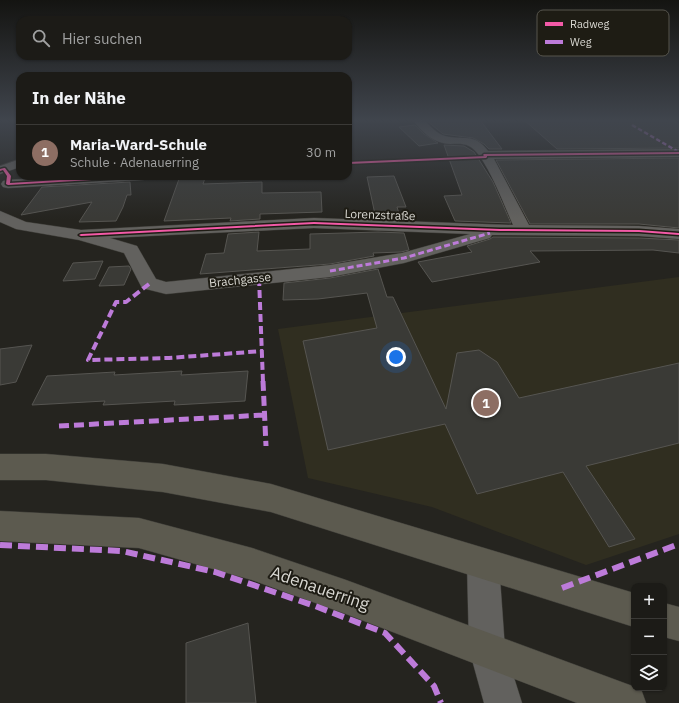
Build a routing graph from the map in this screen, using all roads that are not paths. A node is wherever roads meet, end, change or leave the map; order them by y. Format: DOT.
graph roads {
  1 [pos="679,153"];
  2 [pos="484,155"];
  3 [pos="16,164"];
  4 [pos="2,169"];
  5 [pos="96,180"];
  6 [pos="4,188"];
  7 [pos="0,216"];
  8 [pos="523,229"];
  9 [pos="500,230"];
  10 [pos="679,234"];
  11 [pos="81,235"];
  12 [pos="0,467"];
  13 [pos="0,526"];
  14 [pos="483,564"];
  15 [pos="631,609"];
  16 [pos="667,621"];
  17 [pos="679,624"];
  18 [pos="487,649"];
  19 [pos="503,703"];
  20 [pos="627,703"];
  1 -- 2 [label="street"];
  2 -- 8 [label="street"];
  3 -- 4 [label="street"];
  4 -- 6 [label="street"];
  5 -- 6 [label="street"];
  7 -- 11 [label="street, Brachgasse"];
  8 -- 9 [label="street, Lorenzstraße"];
  8 -- 10 [label="street, Lorenzstraße"];
  9 -- 11 [label="street, Lorenzstraße"];
  9 -- 11 [label="street, Brachgasse"];
  12 -- 14 [label="main road"];
  13 -- 18 [label="main road, Adenauerring"];
  14 -- 15 [label="main road"];
  14 -- 18 [label="street"];
  16 -- 17 [label="main road"];
  18 -- 19 [label="street"];
  18 -- 20 [label="main road, Adenauerring"];
}
